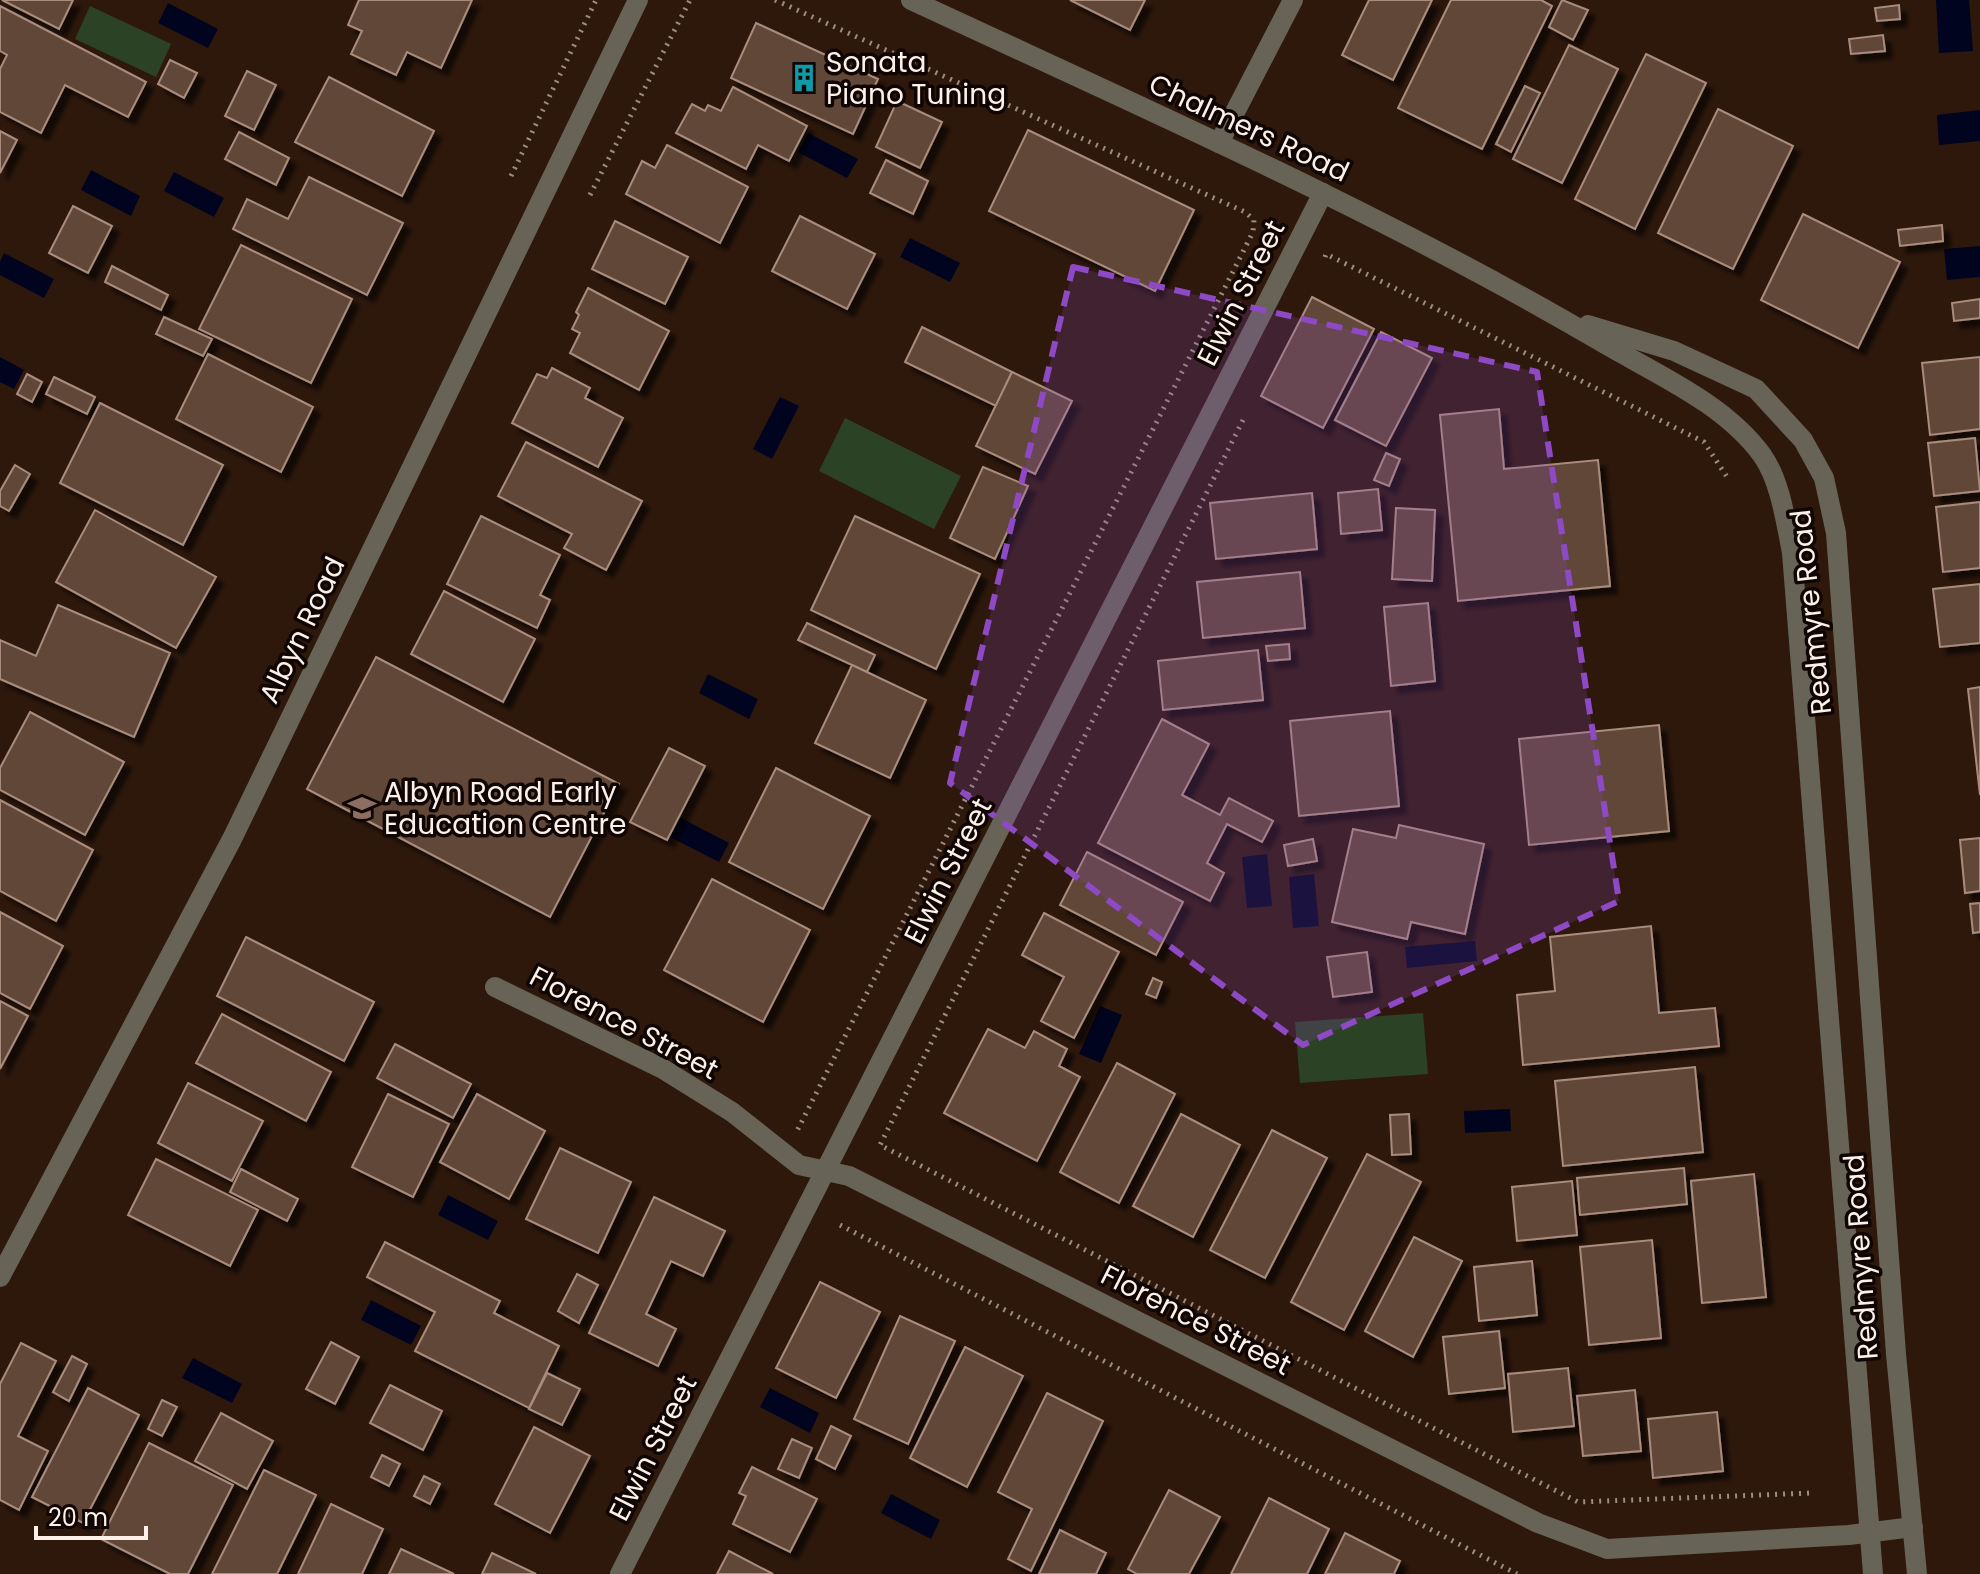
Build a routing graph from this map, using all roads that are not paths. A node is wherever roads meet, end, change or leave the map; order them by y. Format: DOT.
graph roads {
  1 [pos="638,0"];
  2 [pos="911,0"];
  3 [pos="1293,0"];
  4 [pos="1219,143"];
  5 [pos="1323,193"];
  6 [pos="1558,316"];
  7 [pos="495,987"];
  8 [pos="826,1172"];
  9 [pos="0,1277"];
  10 [pos="1913,1527"];
  11 [pos="1869,1533"];
  12 [pos="620,1574"];
  13 [pos="1873,1574"];
  14 [pos="1917,1574"];
  1 -- 9 [label="street, Albyn Road"];
  2 -- 4 [label="street, Chalmers Road"];
  3 -- 4 [label="street"];
  4 -- 5 [label="street, Chalmers Road"];
  5 -- 6 [label="street, Chalmers Road"];
  5 -- 8 [label="street, Elwin Street"];
  6 -- 10 [label="street, Redmyre Road"];
  6 -- 11 [label="street, Redmyre Road"];
  7 -- 8 [label="street, Florence Street"];
  8 -- 11 [label="street, Florence Street"];
  8 -- 12 [label="street, Elwin Street"];
  10 -- 11 [label="street, Florence Street"];
  10 -- 14 [label="street, Redmyre Road"];
  11 -- 13 [label="street, Redmyre Road"];
}
